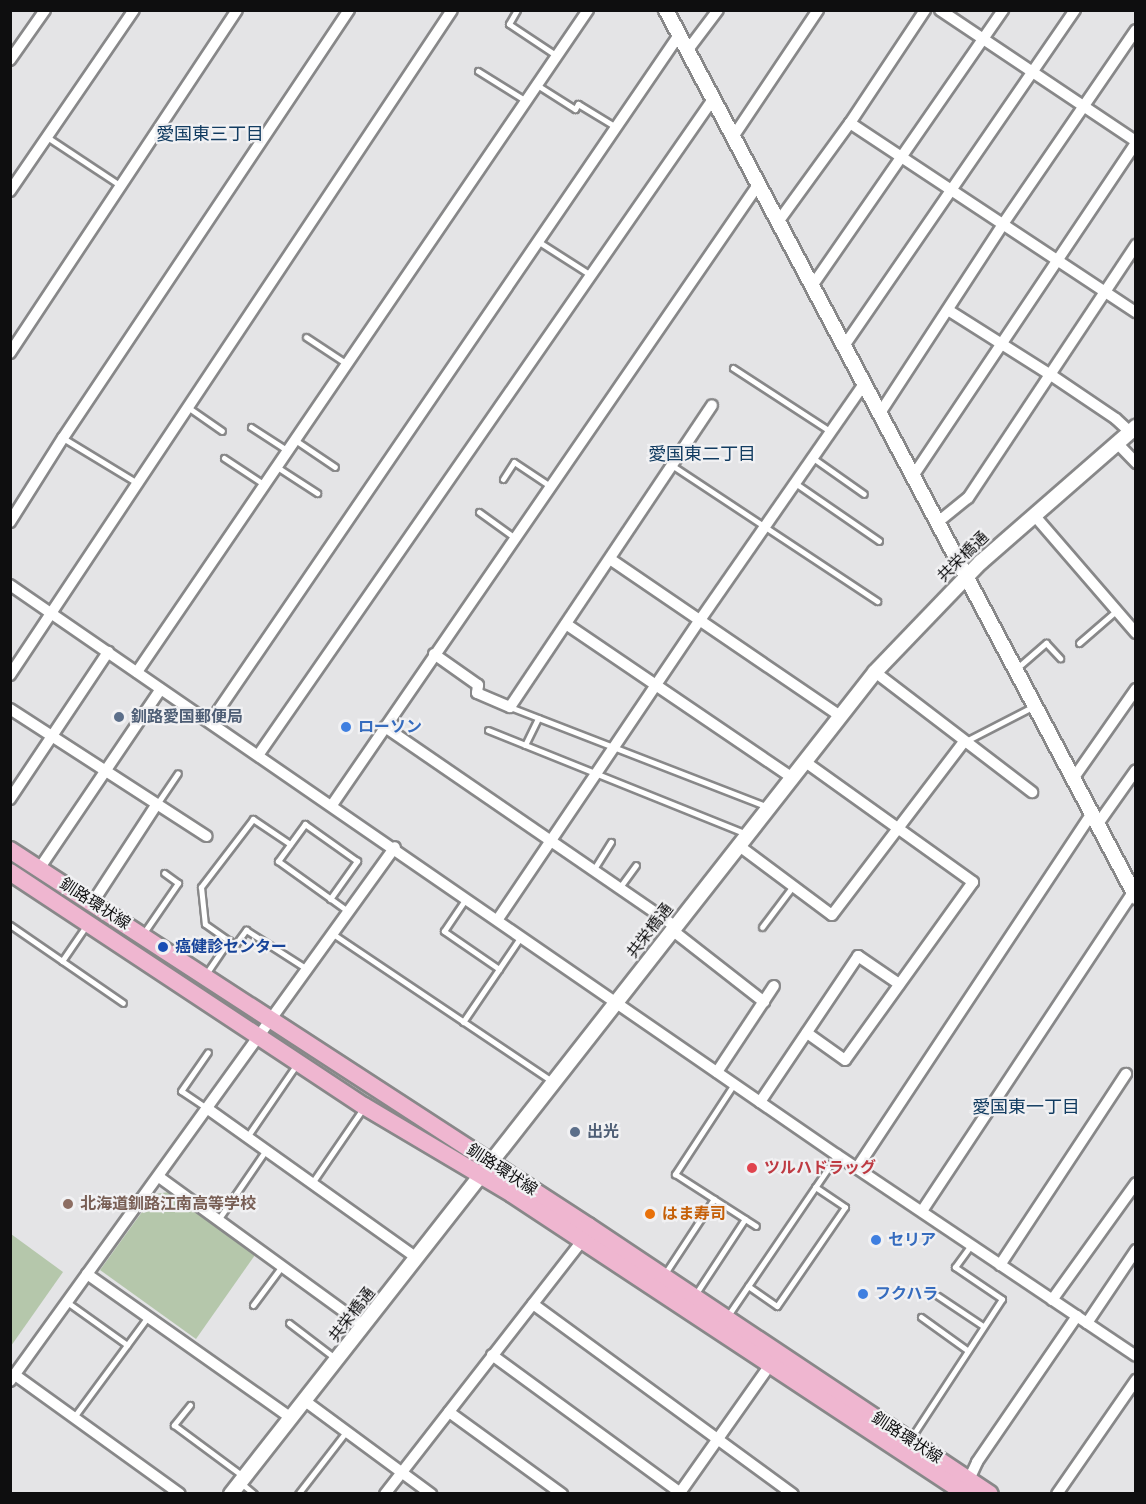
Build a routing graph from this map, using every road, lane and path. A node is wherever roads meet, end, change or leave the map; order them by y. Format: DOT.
graph roads {
  1 [pos="45,10"];
  2 [pos="134,10"];
  3 [pos="237,10"];
  4 [pos="348,10"];
  5 [pos="452,10"];
  6 [pos="516,10"];
  7 [pos="588,10"];
  8 [pos="666,10"];
  9 [pos="717,10"];
  10 [pos="818,10"];
  11 [pos="925,10"];
  12 [pos="940,10"];
  13 [pos="1003,10"];
  14 [pos="1075,10"];
  15 [pos="1136,30"];
  16 [pos="679,35"];
  17 [pos="984,40"];
  18 [pos="687,51"];
  19 [pos="557,56"];
  20 [pos="10,60"];
  21 [pos="478,71"];
  22 [pos="1033,73"];
  23 [pos="537,85"];
  24 [pos="713,99"];
  25 [pos="526,101"];
  26 [pos="1084,108"];
  27 [pos="850,123"];
  28 [pos="617,128"];
  29 [pos="47,137"];
  30 [pos="733,137"];
  31 [pos="1136,142"];
  32 [pos="901,156"];
  33 [pos="758,185"];
  34 [pos="121,186"];
  35 [pos="10,191"];
  36 [pos="953,191"];
  37 [pos="778,222"];
  38 [pos="1003,224"];
  39 [pos="539,242"];
  40 [pos="1136,245"];
  41 [pos="1056,259"];
  42 [pos="589,274"];
  43 [pos="812,286"];
  44 [pos="1106,292"];
  45 [pos="948,310"];
  46 [pos="1136,312"];
  47 [pos="306,337"];
  48 [pos="1002,342"];
  49 [pos="844,346"];
  50 [pos="10,353"];
  51 [pos="347,364"];
  52 [pos="733,368"];
  53 [pos="1050,375"];
  54 [pos="864,384"];
  55 [pos="712,405"];
  56 [pos="189,408"];
  57 [pos="880,413"];
  58 [pos="252,427"];
  59 [pos="1133,430"];
  60 [pos="222,431"];
  61 [pos="831,432"];
  62 [pos="63,438"];
  63 [pos="295,440"];
  64 [pos="1118,443"];
  65 [pos="288,451"];
  66 [pos="224,458"];
  67 [pos="813,458"];
  68 [pos="1136,463"];
  69 [pos="673,466"];
  70 [pos="335,467"];
  71 [pos="276,468"];
  72 [pos="913,476"];
  73 [pos="503,479"];
  74 [pos="795,483"];
  75 [pos="138,484"];
  76 [pos="265,484"];
  77 [pos="550,486"];
  78 [pos="317,493"];
  79 [pos="864,494"];
  80 [pos="479,512"];
  81 [pos="1034,515"];
  82 [pos="10,522"];
  83 [pos="938,522"];
  84 [pos="765,526"];
  85 [pos="515,538"];
  86 [pos="879,541"];
  87 [pos="610,559"];
  88 [pos="966,577"];
  89 [pos="10,585"];
  90 [pos="877,601"];
  91 [pos="1116,610"];
  92 [pos="53,614"];
  93 [pos="700,620"];
  94 [pos="566,624"];
  95 [pos="1136,633"];
  96 [pos="1079,643"];
  97 [pos="108,652"];
  98 [pos="434,654"];
  99 [pos="1060,658"];
  100 [pos="1015,670"];
  101 [pos="137,672"];
  102 [pos="875,672"];
  103 [pos="10,675"];
  104 [pos="657,685"];
  105 [pos="161,688"];
  106 [pos="1136,689"];
  107 [pos="1034,706"];
  108 [pos="510,707"];
  109 [pos="10,709"];
  110 [pos="840,716"];
  111 [pos="538,718"];
  112 [pos="211,721"];
  113 [pos="385,727"];
  114 [pos="488,730"];
  115 [pos="52,736"];
  116 [pos="964,742"];
  117 [pos="525,745"];
  118 [pos="615,747"];
  119 [pos="259,754"];
  120 [pos="804,761"];
  121 [pos="1136,770"];
  122 [pos="106,771"];
  123 [pos="177,773"];
  124 [pos="597,774"];
  125 [pos="791,777"];
  126 [pos="1073,779"];
  127 [pos="1032,792"];
  128 [pos="10,799"];
  129 [pos="157,804"];
  130 [pos="332,805"];
  131 [pos="768,807"];
  132 [pos="1094,819"];
  133 [pos="899,829"];
  134 [pos="206,836"];
  135 [pos="551,839"];
  136 [pos="742,839"];
  137 [pos="611,842"];
  138 [pos="290,844"];
  139 [pos="394,847"];
  140 [pos="10,850"];
  141 [pos="636,865"];
  142 [pos="39,869"];
  143 [pos="594,869"];
  144 [pos="10,872"];
  145 [pos="164,873"];
  146 [pos="793,886"];
  147 [pos="620,887"];
  148 [pos="1134,895"];
  149 [pos="466,897"];
  150 [pos="330,898"];
  151 [pos="93,902"];
  152 [pos="349,912"];
  153 [pos="498,919"];
  154 [pos="89,922"];
  155 [pos="10,925"];
  156 [pos="762,927"];
  157 [pos="674,928"];
  158 [pos="333,934"];
  159 [pos="143,935"];
  160 [pos="522,936"];
  161 [pos="229,940"];
  162 [pos="62,961"];
  163 [pos="499,969"];
  164 [pos="308,970"];
  165 [pos="204,976"];
  166 [pos="900,984"];
  167 [pos="774,986"];
  168 [pos="617,1001"];
  169 [pos="764,1002"];
  170 [pos="123,1003"];
  171 [pos="270,1021"];
  172 [pos="464,1022"];
  173 [pos="807,1033"];
  174 [pos="259,1036"];
  175 [pos="208,1052"];
  176 [pos="299,1060"];
  177 [pos="717,1072"];
  178 [pos="1126,1074"];
  179 [pos="553,1082"];
  180 [pos="734,1084"];
  181 [pos="760,1102"];
  182 [pos="364,1106"];
  183 [pos="208,1109"];
  184 [pos="247,1137"];
  185 [pos="266,1150"];
  186 [pos="837,1155"];
  187 [pos="491,1163"];
  188 [pos="857,1168"];
  189 [pos="159,1177"];
  190 [pos="480,1177"];
  191 [pos="312,1183"];
  192 [pos="1136,1183"];
  193 [pos="815,1187"];
  194 [pos="714,1199"];
  195 [pos="922,1211"];
  196 [pos="745,1219"];
  197 [pos="218,1220"];
  198 [pos="756,1226"];
  199 [pos="581,1242"];
  200 [pos="970,1245"];
  201 [pos="1136,1250"];
  202 [pos="417,1258"];
  203 [pos="1000,1265"];
  204 [pos="282,1266"];
  205 [pos="87,1274"];
  206 [pos="664,1276"];
  207 [pos="748,1286"];
  208 [pos="938,1296"];
  209 [pos="694,1297"];
  210 [pos="1052,1300"];
  211 [pos="68,1302"];
  212 [pos="533,1304"];
  213 [pos="254,1305"];
  214 [pos="1077,1316"];
  215 [pos="921,1317"];
  216 [pos="147,1318"];
  217 [pos="726,1318"];
  218 [pos="289,1323"];
  219 [pos="1087,1323"];
  220 [pos="364,1326"];
  221 [pos="983,1326"];
  222 [pos="127,1345"];
  223 [pos="967,1350"];
  224 [pos="492,1355"];
  225 [pos="1136,1356"];
  226 [pos="338,1359"];
  227 [pos="774,1359"];
  228 [pos="13,1378"];
  229 [pos="1136,1380"];
  230 [pos="305,1401"];
  231 [pos="190,1405"];
  232 [pos="448,1412"];
  233 [pos="74,1417"];
  234 [pos="291,1418"];
  235 [pos="346,1432"];
  236 [pos="718,1439"];
  237 [pos="910,1439"];
  238 [pos="402,1472"];
  239 [pos="238,1484"];
  240 [pos="965,1489"];
  241 [pos="680,1493"];
  242 [pos="180,1494"];
  243 [pos="254,1494"];
  244 [pos="297,1494"];
  245 [pos="385,1494"];
  246 [pos="431,1494"];
  247 [pos="562,1494"];
  248 [pos="793,1494"];
  249 [pos="990,1494"];
  250 [pos="1057,1494"];
  1 -- 20 [label="street"];
  2 -- 29 [label="street"];
  3 -- 34 [label="street"];
  4 -- 62 [label="street"];
  5 -- 56 [label="street"];
  6 -- 19 [label="lane"];
  7 -- 19 [label="street"];
  8 -- 16 [label="street"];
  9 -- 18 [label="street"];
  10 -- 30 [label="street"];
  11 -- 27 [label="street"];
  12 -- 17 [label="street"];
  13 -- 17 [label="street"];
  14 -- 22 [label="street"];
  15 -- 26 [label="street"];
  16 -- 18 [label="street"];
  16 -- 28 [label="street"];
  17 -- 22 [label="street"];
  17 -- 32 [label="street"];
  18 -- 24 [label="street"];
  19 -- 23 [label="street"];
  21 -- 25 [label="lane"];
  22 -- 26 [label="street"];
  22 -- 36 [label="street"];
  23 -- 25 [label="street"];
  23 -- 28 [label="lane"];
  24 -- 30 [label="street"];
  24 -- 42 [label="street"];
  25 -- 51 [label="street"];
  26 -- 31 [label="street"];
  26 -- 38 [label="street"];
  27 -- 32 [label="street"];
  27 -- 37 [label="street"];
  28 -- 39 [label="street"];
  29 -- 34 [label="lane"];
  29 -- 35 [label="street"];
  30 -- 33 [label="street"];
  31 -- 41 [label="street"];
  32 -- 36 [label="street"];
  32 -- 43 [label="street"];
  33 -- 37 [label="street"];
  33 -- 77 [label="street"];
  34 -- 50 [label="street"];
  36 -- 38 [label="street"];
  36 -- 49 [label="street"];
  37 -- 43 [label="street"];
  38 -- 41 [label="street"];
  38 -- 45 [label="street"];
  39 -- 42 [label="lane"];
  39 -- 112 [label="street"];
  40 -- 44 [label="street"];
  41 -- 44 [label="street"];
  41 -- 48 [label="street"];
  42 -- 119 [label="street"];
  43 -- 49 [label="street"];
  44 -- 46 [label="street"];
  44 -- 53 [label="street"];
  45 -- 48 [label="street"];
  45 -- 57 [label="street"];
  47 -- 51 [label="lane"];
  48 -- 53 [label="street"];
  48 -- 72 [label="street"];
  49 -- 54 [label="street"];
  51 -- 63 [label="street"];
  52 -- 61 [label="lane"];
  53 -- 59 [label="street"];
  53 -- 83 [label="street"];
  54 -- 57 [label="street"];
  54 -- 61 [label="street"];
  55 -- 69 [label="street"];
  56 -- 60 [label="lane"];
  56 -- 75 [label="street"];
  57 -- 72 [label="street"];
  58 -- 65 [label="lane"];
  59 -- 64 [label="street, 共栄橋通"];
  61 -- 67 [label="street"];
  62 -- 75 [label="lane"];
  62 -- 82 [label="street"];
  63 -- 65 [label="street"];
  63 -- 70 [label="lane"];
  64 -- 68 [label="street"];
  64 -- 81 [label="street, 共栄橋通"];
  65 -- 71 [label="street"];
  66 -- 76 [label="lane"];
  67 -- 74 [label="street"];
  67 -- 79 [label="lane"];
  69 -- 84 [label="lane"];
  69 -- 87 [label="street"];
  71 -- 76 [label="street"];
  71 -- 78 [label="lane"];
  72 -- 83 [label="street"];
  73 -- 77 [label="lane"];
  74 -- 84 [label="street"];
  74 -- 86 [label="lane"];
  75 -- 92 [label="street"];
  76 -- 101 [label="street"];
  77 -- 85 [label="street"];
  80 -- 85 [label="lane"];
  81 -- 88 [label="street, 共栄橋通"];
  81 -- 91 [label="street"];
  83 -- 88 [label="street"];
  84 -- 90 [label="lane"];
  84 -- 93 [label="street"];
  85 -- 98 [label="street"];
  87 -- 93 [label="street"];
  87 -- 94 [label="street"];
  88 -- 100 [label="street"];
  88 -- 102 [label="street, 共栄橋通"];
  89 -- 92 [label="street"];
  91 -- 95 [label="street"];
  91 -- 96 [label="lane"];
  92 -- 97 [label="street"];
  92 -- 103 [label="street"];
  93 -- 104 [label="street"];
  93 -- 110 [label="street"];
  94 -- 104 [label="street"];
  94 -- 108 [label="street"];
  97 -- 101 [label="street"];
  97 -- 115 [label="street"];
  98 -- 108 [label="street"];
  98 -- 113 [label="street"];
  99 -- 100 [label="lane"];
  100 -- 107 [label="street"];
  101 -- 105 [label="street"];
  102 -- 110 [label="street, 共栄橋通"];
  102 -- 116 [label="street"];
  104 -- 118 [label="street"];
  104 -- 125 [label="street"];
  105 -- 112 [label="street"];
  105 -- 122 [label="street"];
  106 -- 126 [label="street"];
  107 -- 116 [label="lane"];
  107 -- 126 [label="street"];
  108 -- 111 [label="lane"];
  109 -- 115 [label="street"];
  110 -- 120 [label="street, 共栄橋通"];
  111 -- 117 [label="lane"];
  111 -- 118 [label="lane"];
  112 -- 119 [label="street"];
  113 -- 130 [label="street"];
  113 -- 135 [label="street"];
  114 -- 117 [label="lane"];
  115 -- 122 [label="street"];
  115 -- 128 [label="street"];
  116 -- 127 [label="street"];
  116 -- 133 [label="street"];
  117 -- 124 [label="lane"];
  118 -- 124 [label="street"];
  118 -- 131 [label="lane"];
  119 -- 130 [label="street"];
  120 -- 125 [label="street, 共栄橋通"];
  120 -- 133 [label="street"];
  121 -- 132 [label="street"];
  122 -- 129 [label="street"];
  122 -- 142 [label="street"];
  123 -- 129 [label="lane"];
  124 -- 135 [label="street"];
  124 -- 136 [label="lane"];
  125 -- 131 [label="street, 共栄橋通"];
  126 -- 132 [label="street"];
  129 -- 134 [label="street"];
  129 -- 151 [label="street"];
  130 -- 139 [label="street"];
  131 -- 136 [label="street, 共栄橋通"];
  132 -- 148 [label="street"];
  132 -- 188 [label="street"];
  133 -- 146 [label="street"];
  133 -- 166 [label="street"];
  135 -- 143 [label="street"];
  135 -- 153 [label="street"];
  136 -- 146 [label="street"];
  136 -- 157 [label="street, 共栄橋通"];
  137 -- 143 [label="lane"];
  138 -- 150 [label="lane"];
  138 -- 150 [label="lane"];
  138 -- 161 [label="lane"];
  139 -- 149 [label="street"];
  139 -- 152 [label="street"];
  140 -- 142 [label="main road, 釧路環状線"];
  141 -- 147 [label="lane"];
  142 -- 151 [label="main road, 釧路環状線"];
  143 -- 147 [label="street"];
  144 -- 154 [label="main road, 釧路環状線"];
  145 -- 159 [label="lane"];
  146 -- 156 [label="lane"];
  147 -- 157 [label="street"];
  148 -- 195 [label="street"];
  149 -- 153 [label="street"];
  149 -- 163 [label="lane"];
  150 -- 152 [label="lane"];
  151 -- 159 [label="main road, 釧路環状線"];
  152 -- 158 [label="street"];
  153 -- 160 [label="street"];
  154 -- 162 [label="lane"];
  154 -- 174 [label="main road, 釧路環状線"];
  155 -- 162 [label="lane"];
  157 -- 168 [label="street, 共栄橋通"];
  157 -- 169 [label="street"];
  158 -- 164 [label="street"];
  158 -- 172 [label="lane"];
  159 -- 165 [label="main road, 釧路環状線"];
  160 -- 163 [label="lane"];
  160 -- 168 [label="street"];
  161 -- 164 [label="lane"];
  161 -- 165 [label="lane"];
  162 -- 170 [label="lane"];
  163 -- 172 [label="lane"];
  164 -- 171 [label="street"];
  165 -- 171 [label="main road, 釧路環状線"];
  166 -- 173 [label="street"];
  166 -- 173 [label="street"];
  167 -- 169 [label="street"];
  168 -- 177 [label="street"];
  168 -- 179 [label="street, 共栄橋通"];
  169 -- 177 [label="street"];
  171 -- 174 [label="street"];
  171 -- 187 [label="main road, 釧路環状線"];
  172 -- 179 [label="lane"];
  173 -- 181 [label="street"];
  174 -- 176 [label="main road, 釧路環状線"];
  174 -- 183 [label="street"];
  175 -- 183 [label="lane"];
  176 -- 182 [label="main road, 釧路環状線"];
  176 -- 184 [label="lane"];
  177 -- 180 [label="street"];
  178 -- 203 [label="street"];
  179 -- 187 [label="street, 共栄橋通"];
  180 -- 181 [label="street"];
  180 -- 194 [label="lane"];
  181 -- 186 [label="street"];
  182 -- 190 [label="main road, 釧路環状線"];
  182 -- 191 [label="lane"];
  183 -- 184 [label="street"];
  183 -- 189 [label="street"];
  184 -- 185 [label="street"];
  185 -- 191 [label="street"];
  185 -- 197 [label="lane"];
  186 -- 188 [label="street"];
  186 -- 193 [label="lane"];
  187 -- 190 [label="street, 共栄橋通"];
  187 -- 206 [label="main road, 釧路環状線"];
  188 -- 195 [label="street"];
  189 -- 197 [label="street"];
  189 -- 205 [label="street"];
  190 -- 199 [label="main road, 釧路環状線"];
  190 -- 202 [label="street, 共栄橋通"];
  191 -- 202 [label="street"];
  192 -- 210 [label="street"];
  193 -- 207 [label="lane"];
  193 -- 207 [label="lane"];
  194 -- 196 [label="lane"];
  194 -- 206 [label="lane"];
  195 -- 200 [label="street"];
  196 -- 198 [label="lane"];
  196 -- 209 [label="lane"];
  197 -- 204 [label="street"];
  199 -- 212 [label="street"];
  199 -- 227 [label="main road, 釧路環状線"];
  200 -- 203 [label="street"];
  200 -- 221 [label="lane"];
  201 -- 219 [label="street"];
  202 -- 220 [label="street, 共栄橋通"];
  203 -- 210 [label="street"];
  204 -- 213 [label="lane"];
  204 -- 220 [label="street"];
  205 -- 211 [label="street"];
  205 -- 216 [label="street"];
  206 -- 209 [label="main road, 釧路環状線"];
  207 -- 217 [label="lane"];
  208 -- 221 [label="lane"];
  209 -- 217 [label="main road, 釧路環状線"];
  210 -- 214 [label="street"];
  211 -- 222 [label="lane"];
  211 -- 228 [label="street"];
  212 -- 224 [label="street"];
  212 -- 236 [label="street"];
  214 -- 219 [label="street"];
  214 -- 240 [label="street"];
  215 -- 223 [label="lane"];
  216 -- 222 [label="lane"];
  216 -- 234 [label="street"];
  217 -- 227 [label="main road, 釧路環状線"];
  218 -- 226 [label="lane"];
  219 -- 225 [label="street"];
  220 -- 226 [label="street, 共栄橋通"];
  221 -- 223 [label="lane"];
  222 -- 233 [label="lane"];
  223 -- 237 [label="lane"];
  224 -- 232 [label="street"];
  224 -- 241 [label="street"];
  226 -- 230 [label="street, 共栄橋通"];
  227 -- 236 [label="street"];
  227 -- 237 [label="main road, 釧路環状線"];
  227 -- 240 [label="main road, 釧路環状線"];
  228 -- 233 [label="street"];
  229 -- 250 [label="street"];
  230 -- 234 [label="street, 共栄橋通"];
  230 -- 235 [label="street"];
  231 -- 239 [label="lane"];
  232 -- 238 [label="street"];
  232 -- 247 [label="street"];
  233 -- 242 [label="street"];
  234 -- 239 [label="street, 共栄橋通"];
  235 -- 238 [label="street"];
  235 -- 244 [label="lane"];
  236 -- 241 [label="street"];
  236 -- 248 [label="street"];
  237 -- 240 [label="main road, 釧路環状線"];
  238 -- 245 [label="street"];
  238 -- 246 [label="street"];
  239 -- 243 [label="lane"];
  240 -- 249 [label="main road, 釧路環状線"];
}
